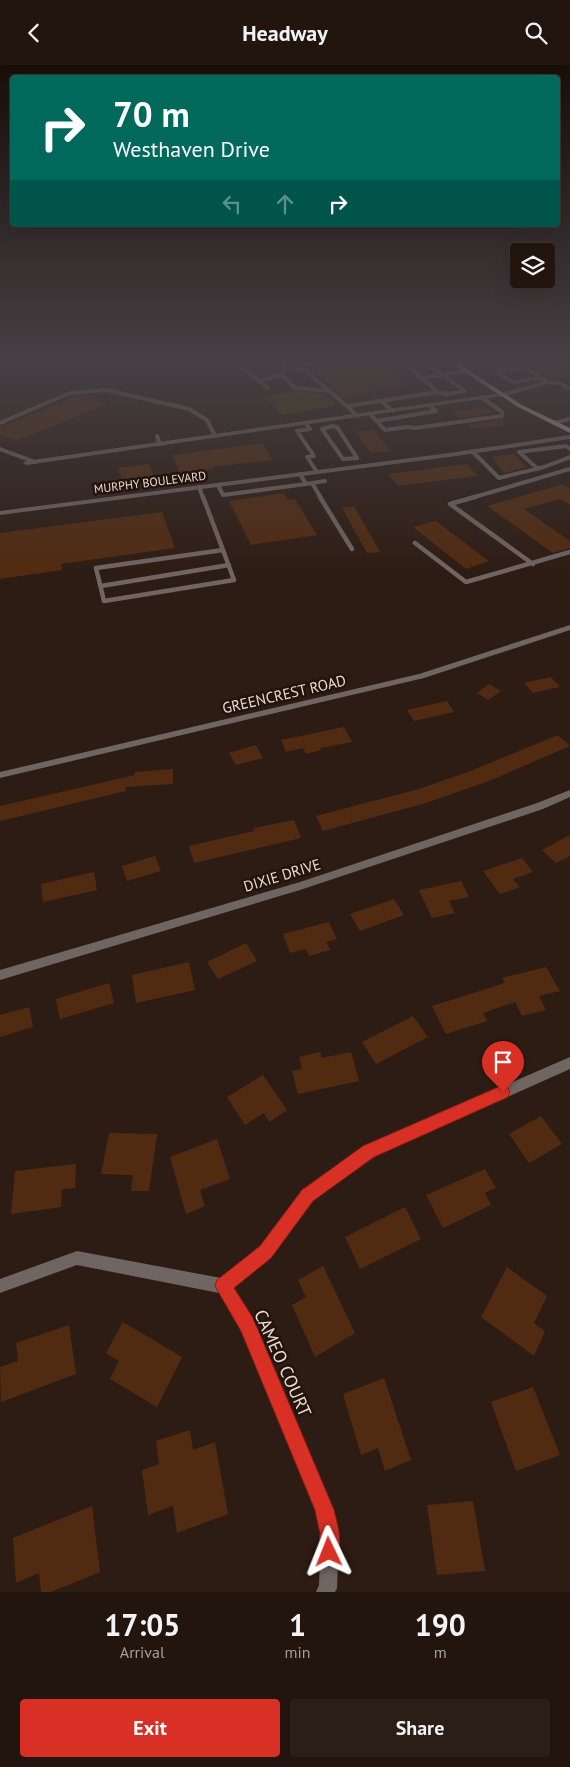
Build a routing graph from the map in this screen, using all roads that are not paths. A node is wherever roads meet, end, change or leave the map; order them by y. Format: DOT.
graph roads {
  1 [pos="213,431"];
  2 [pos="248,431"];
  3 [pos="297,431"];
  4 [pos="324,431"];
  5 [pos="340,431"];
  6 [pos="157,436"];
  7 [pos="215,436"];
  8 [pos="570,437"];
  9 [pos="535,442"];
  10 [pos="160,444"];
  11 [pos="542,448"];
  12 [pos="0,449"];
  13 [pos="570,449"];
  14 [pos="472,451"];
  15 [pos="570,457"];
  16 [pos="351,459"];
  17 [pos="35,462"];
  18 [pos="26,463"];
  19 [pos="356,466"];
  20 [pos="538,469"];
  21 [pos="568,470"];
  22 [pos="317,471"];
  23 [pos="300,474"];
  24 [pos="570,474"];
  25 [pos="325,481"];
  26 [pos="312,483"];
  27 [pos="306,484"];
  28 [pos="218,485"];
  29 [pos="199,487"];
  30 [pos="0,513"];
  31 [pos="415,543"];
  32 [pos="223,549"];
  33 [pos="352,549"];
  34 [pos="570,552"];
  35 [pos="533,564"];
  36 [pos="229,565"];
  37 [pos="101,586"];
  38 [pos="570,627"];
  39 [pos="0,775"];
  40 [pos="570,793"];
  41 [pos="0,975"];
  42 [pos="570,1063"];
  43 [pos="0,1286"];
  44 [pos="223,1286"];
  45 [pos="324,1592"];
  1 -- 7 [label="lane"];
  2 -- 7 [label="street"];
  3 -- 22 [label="lane"];
  4 -- 16 [label="lane"];
  5 -- 16 [label="lane"];
  6 -- 10 [label="lane"];
  7 -- 10 [label="street"];
  8 -- 9 [label="street, MURPHY BOULEVARD"];
  9 -- 11 [label="lane"];
  9 -- 14 [label="street, MURPHY BOULEVARD"];
  10 -- 17 [label="street"];
  11 -- 13 [label="lane"];
  11 -- 20 [label="lane"];
  12 -- 17 [label="lane"];
  14 -- 19 [label="street, MURPHY BOULEVARD"];
  14 -- 20 [label="lane"];
  15 -- 20 [label="lane"];
  16 -- 19 [label="lane"];
  17 -- 18 [label="street"];
  19 -- 22 [label="street, MURPHY BOULEVARD"];
  21 -- 24 [label="lane"];
  21 -- 35 [label="lane"];
  22 -- 23 [label="street, MURPHY BOULEVARD"];
  23 -- 27 [label="lane"];
  23 -- 28 [label="street, MURPHY BOULEVARD"];
  25 -- 26 [label="lane"];
  26 -- 27 [label="lane"];
  26 -- 33 [label="lane"];
  27 -- 28 [label="lane"];
  28 -- 29 [label="street, MURPHY BOULEVARD"];
  29 -- 30 [label="street, MURPHY BOULEVARD"];
  29 -- 32 [label="lane"];
  31 -- 35 [label="lane"];
  32 -- 36 [label="lane"];
  32 -- 37 [label="lane"];
  34 -- 35 [label="lane"];
  36 -- 37 [label="lane"];
  36 -- 37 [label="lane"];
  38 -- 39 [label="street, GREENCREST ROAD"];
  40 -- 41 [label="street, DIXIE DRIVE"];
  42 -- 44 [label="street"];
  43 -- 44 [label="street"];
  44 -- 45 [label="street, CAMEO COURT"];
}
